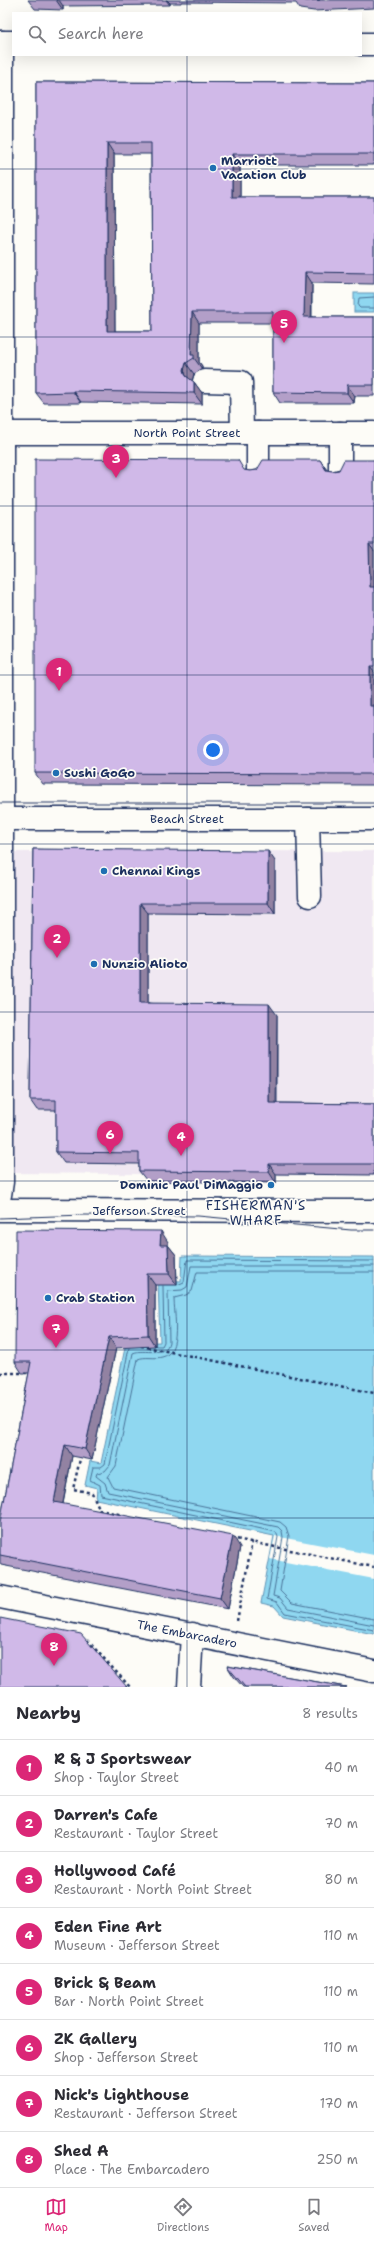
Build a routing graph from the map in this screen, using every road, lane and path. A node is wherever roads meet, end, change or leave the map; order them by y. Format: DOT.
graph roads {
  1 [pos="5,42"];
  2 [pos="362,44"];
  3 [pos="374,44"];
  4 [pos="1,246"];
  5 [pos="204,381"];
  6 [pos="1,433"];
  7 [pos="250,433"];
  8 [pos="340,433"];
  9 [pos="374,433"];
  10 [pos="258,470"];
  11 [pos="340,470"];
  12 [pos="1,819"];
  13 [pos="308,819"];
  14 [pos="374,819"];
  15 [pos="310,896"];
  16 [pos="0,1195"];
  17 [pos="0,1210"];
  18 [pos="374,1211"];
  19 [pos="134,1344"];
  20 [pos="0,1373"];
  21 [pos="36,1373"];
  22 [pos="374,1394"];
  23 [pos="81,1451"];
  24 [pos="130,1517"];
  25 [pos="228,1537"];
  26 [pos="251,1542"];
  27 [pos="374,1567"];
  28 [pos="0,1597"];
  29 [pos="192,1634"];
  30 [pos="81,1638"];
  31 [pos="233,1642"];
  32 [pos="374,1671"];
  33 [pos="130,1687"];
  34 [pos="189,1687"];
  1 -- 4 [label="street"];
  2 -- 3 [label="street"];
  4 -- 6 [label="street"];
  5 -- 7 [label="street"];
  6 -- 7 [label="street, North Point Street"];
  6 -- 12 [label="street"];
  7 -- 8 [label="street, North Point Street"];
  7 -- 10 [label="street"];
  8 -- 9 [label="street, North Point Street"];
  8 -- 11 [label="street"];
  12 -- 13 [label="street, Beach Street"];
  12 -- 16 [label="street"];
  13 -- 14 [label="street, Beach Street"];
  13 -- 15 [label="street"];
  17 -- 18 [label="street, Jefferson Street"];
  19 -- 22 [label="path"];
  20 -- 21 [label="path"];
  23 -- 24 [label="path"];
  25 -- 26 [label="path"];
  26 -- 27 [label="path"];
  26 -- 31 [label="path"];
  28 -- 29 [label="street, The Embarcadero"];
  29 -- 31 [label="street, The Embarcadero"];
  29 -- 34 [label="street"];
  30 -- 33 [label="path"];
  31 -- 32 [label="street, The Embarcadero"];
}
